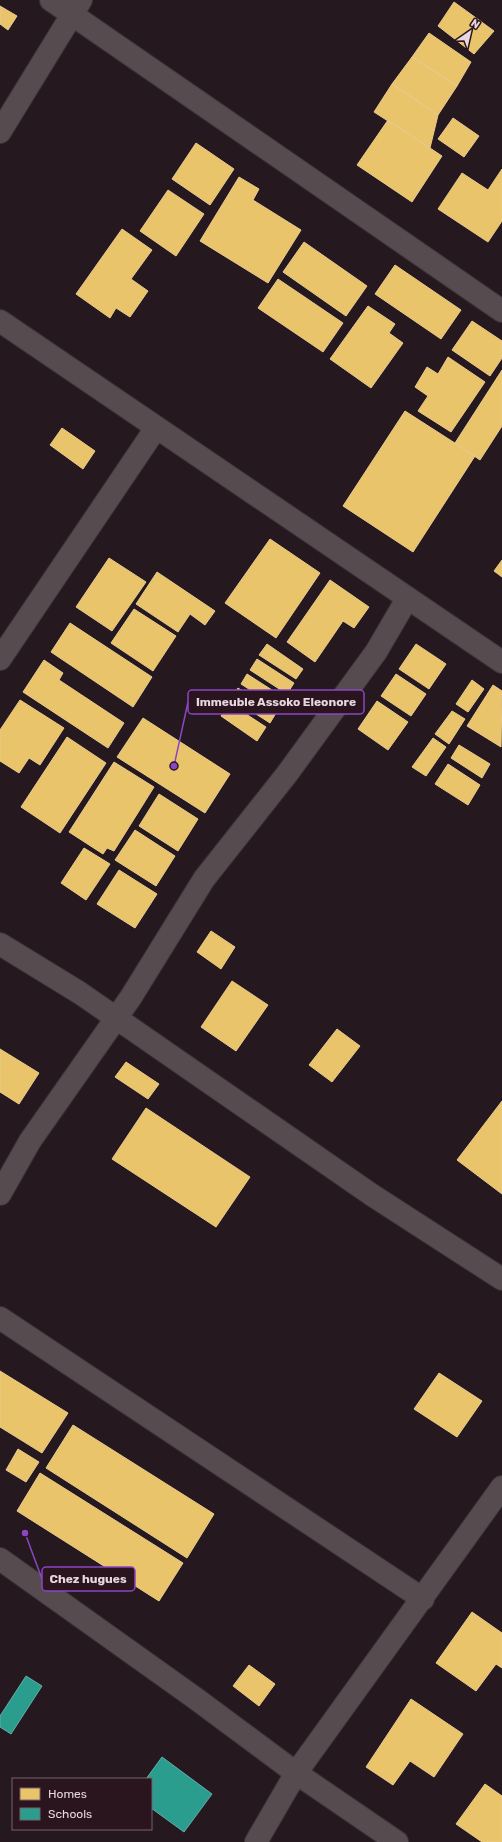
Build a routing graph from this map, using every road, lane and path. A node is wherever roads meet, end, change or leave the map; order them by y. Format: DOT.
graph roads {
  1 [pos="51,0"];
  2 [pos="76,7"];
  3 [pos="0,132"];
  4 [pos="502,311"];
  5 [pos="0,321"];
  6 [pos="156,428"];
  7 [pos="407,599"];
  8 [pos="0,660"];
  9 [pos="502,662"];
  10 [pos="0,944"];
  11 [pos="116,1018"];
  12 [pos="0,1194"];
  13 [pos="502,1279"];
  14 [pos="0,1318"];
  15 [pos="502,1487"];
  16 [pos="0,1559"];
  17 [pos="423,1598"];
  18 [pos="296,1773"];
  19 [pos="256,1842"];
  20 [pos="397,1842"];
  1 -- 2 [label="street"];
  2 -- 3 [label="street"];
  2 -- 4 [label="street"];
  5 -- 6 [label="street"];
  6 -- 7 [label="street"];
  6 -- 8 [label="street"];
  7 -- 9 [label="street"];
  7 -- 11 [label="street"];
  10 -- 11 [label="street"];
  11 -- 12 [label="street"];
  11 -- 13 [label="street"];
  14 -- 17 [label="street"];
  15 -- 17 [label="street"];
  16 -- 18 [label="street"];
  17 -- 18 [label="street"];
  18 -- 19 [label="street"];
  18 -- 20 [label="street"];
}
